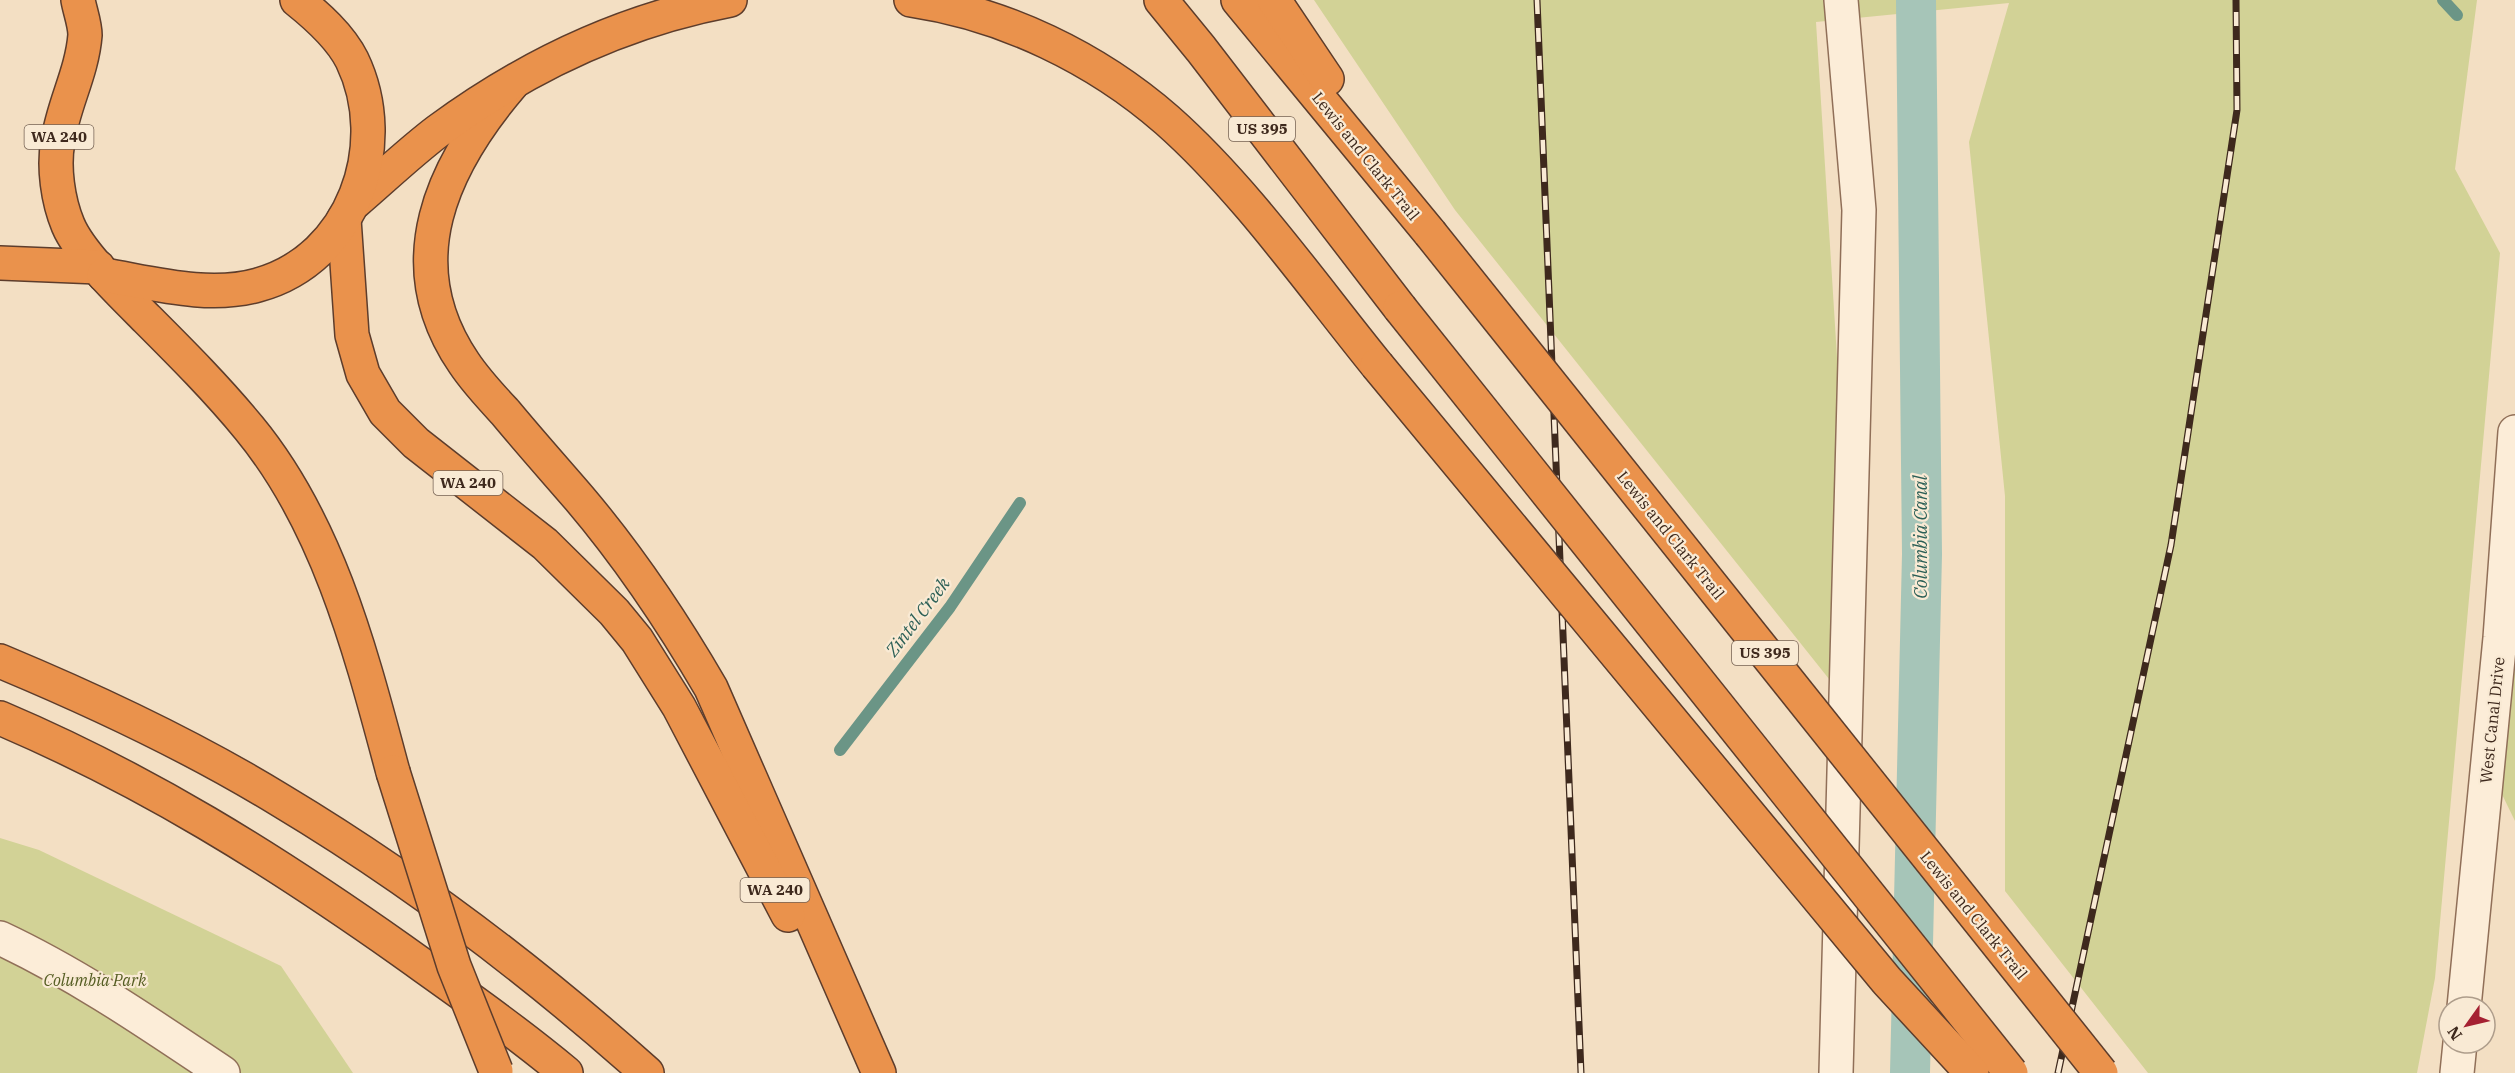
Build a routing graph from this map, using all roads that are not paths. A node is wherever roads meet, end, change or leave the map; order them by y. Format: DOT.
graph roads {
  1 [pos="78,0"];
  2 [pos="297,0"];
  3 [pos="730,0"];
  4 [pos="911,0"];
  5 [pos="1161,0"];
  6 [pos="1238,0"];
  7 [pos="1274,0"];
  8 [pos="1840,0"];
  9 [pos="512,84"];
  10 [pos="349,211"];
  11 [pos="1430,233"];
  12 [pos="0,263"];
  13 [pos="101,271"];
  14 [pos="2515,432"];
  15 [pos="0,661"];
  16 [pos="0,718"];
  17 [pos="0,938"];
  18 [pos="2465,995"];
  19 [pos="2459,1055"];
  20 [pos="497,1072"];
  21 [pos="223,1073"];
  22 [pos="566,1073"];
  23 [pos="647,1073"];
  24 [pos="872,1073"];
  25 [pos="879,1073"];
  26 [pos="1836,1073"];
  27 [pos="1972,1073"];
  28 [pos="2011,1073"];
  29 [pos="2101,1073"];
  30 [pos="2457,1073"];
  1 -- 13 [label="highway, WA 240"];
  2 -- 10 [label="highway, WA 240"];
  3 -- 9 [label="highway"];
  4 -- 27 [label="highway, bridge"];
  5 -- 28 [label="highway, US 395, bridge"];
  6 -- 11 [label="highway, Lewis and Clark Trail / US 395"];
  7 -- 11 [label="highway"];
  8 -- 26 [label="street"];
  9 -- 10 [label="highway"];
  9 -- 25 [label="highway"];
  10 -- 13 [label="highway, WA 240"];
  10 -- 24 [label="highway, WA 240"];
  11 -- 29 [label="highway, Lewis and Clark Trail / US 395, bridge"];
  12 -- 13 [label="highway"];
  13 -- 20 [label="highway, WA 240, bridge"];
  14 -- 18 [label="street, West Canal Drive"];
  15 -- 23 [label="highway"];
  16 -- 22 [label="highway"];
  17 -- 21 [label="street"];
  19 -- 30 [label="street"];
}
